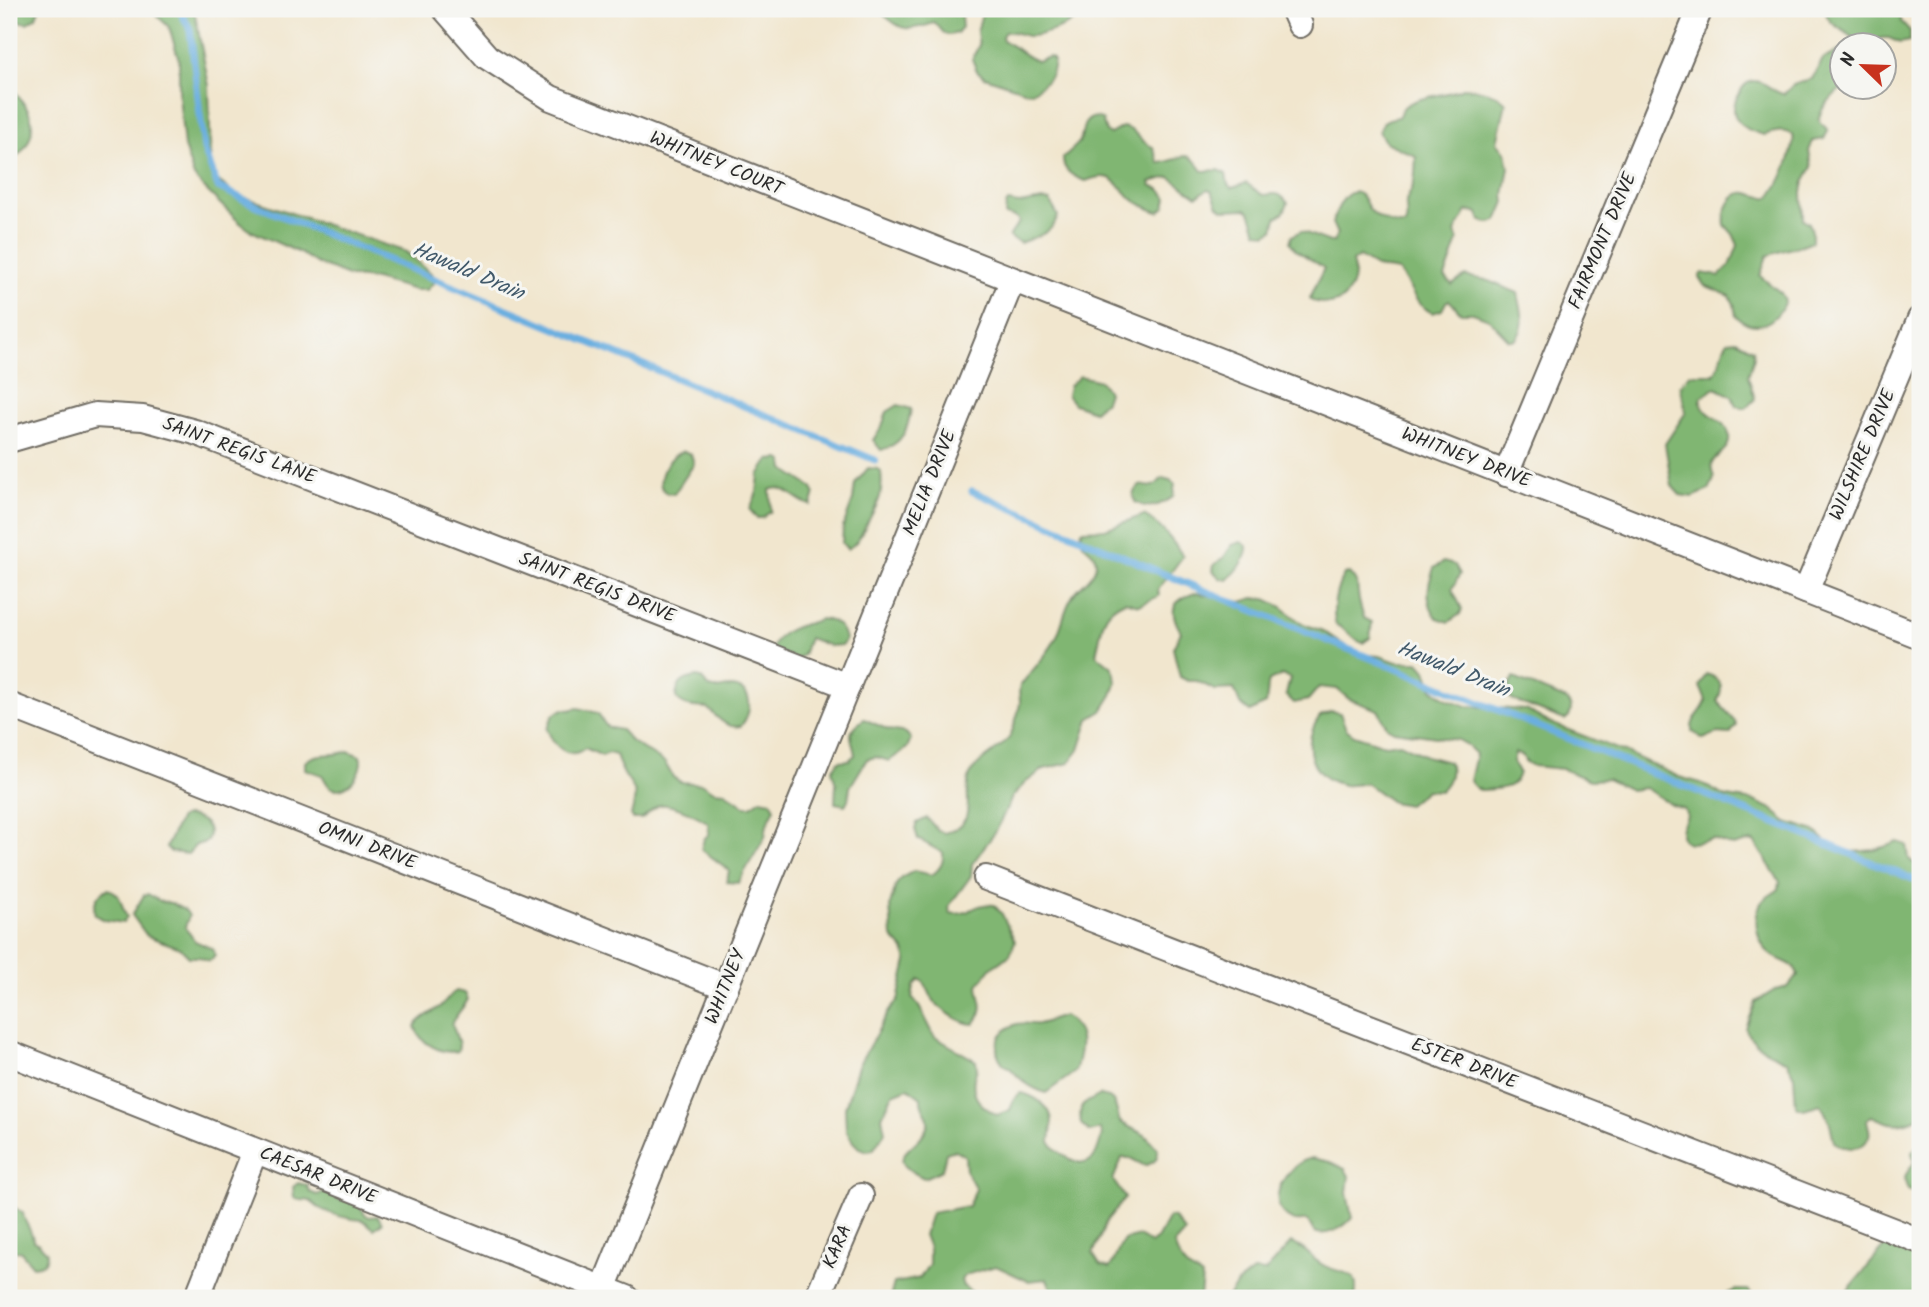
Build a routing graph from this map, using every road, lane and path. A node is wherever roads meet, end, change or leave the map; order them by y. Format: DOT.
graph roads {
  1 [pos="445,9"];
  2 [pos="1700,9"];
  3 [pos="1012,281"];
  4 [pos="1920,319"];
  5 [pos="9,440"];
  6 [pos="1506,474"];
  7 [pos="345,490"];
  8 [pos="1806,591"];
  9 [pos="1920,636"];
  10 [pos="848,685"];
  11 [pos="9,705"];
  12 [pos="997,882"];
  13 [pos="726,987"];
  14 [pos="9,1053"];
  15 [pos="255,1151"];
  16 [pos="861,1196"];
  17 [pos="1920,1241"];
  18 [pos="603,1289"];
  19 [pos="197,1298"];
  20 [pos="627,1298"];
  21 [pos="817,1298"];
  1 -- 3 [label="street, WHITNEY COURT"];
  2 -- 6 [label="street, FAIRMONT DRIVE"];
  3 -- 6 [label="street, WHITNEY DRIVE"];
  3 -- 10 [label="street, MELIA DRIVE"];
  4 -- 8 [label="street, WILSHIRE DRIVE"];
  5 -- 7 [label="street, SAINT REGIS LANE"];
  6 -- 8 [label="street, WHITNEY DRIVE"];
  7 -- 10 [label="street, SAINT REGIS DRIVE"];
  8 -- 9 [label="street, WHITNEY DRIVE"];
  10 -- 13 [label="street, WHITNEY"];
  11 -- 13 [label="street, OMNI DRIVE"];
  12 -- 17 [label="street, ESTER DRIVE"];
  13 -- 18 [label="street, WHITNEY"];
  14 -- 15 [label="street, CAESAR DRIVE"];
  15 -- 18 [label="street, CAESAR DRIVE"];
  15 -- 19 [label="street"];
  16 -- 21 [label="street, KARA"];
  18 -- 20 [label="street, CAESAR DRIVE"];
}
